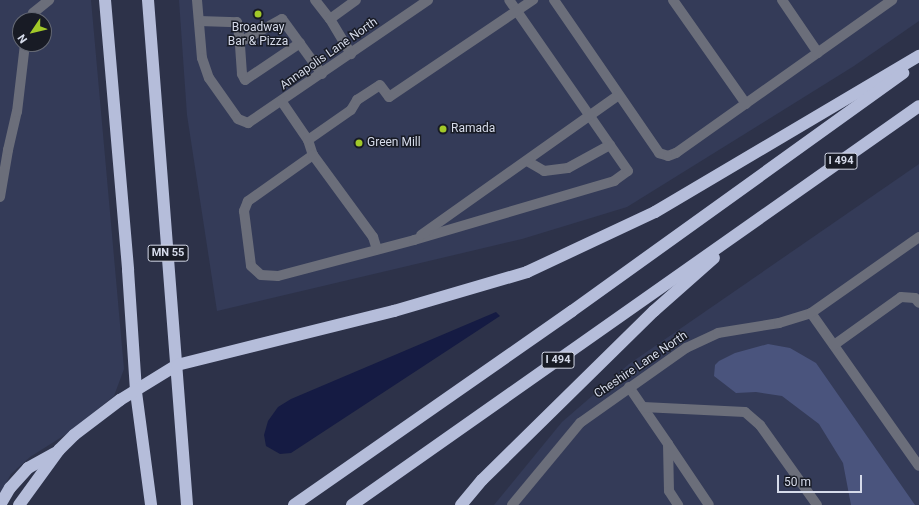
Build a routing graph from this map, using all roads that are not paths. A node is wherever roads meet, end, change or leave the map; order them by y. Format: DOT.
graph roads {
  1 [pos="49,0"];
  2 [pos="105,0"];
  3 [pos="148,0"];
  4 [pos="197,0"];
  5 [pos="315,0"];
  6 [pos="356,0"];
  7 [pos="428,0"];
  8 [pos="509,0"];
  9 [pos="533,0"];
  10 [pos="554,0"];
  11 [pos="673,0"];
  12 [pos="782,0"];
  13 [pos="892,0"];
  14 [pos="516,11"];
  15 [pos="37,12"];
  16 [pos="330,18"];
  17 [pos="199,21"];
  18 [pos="240,42"];
  19 [pos="300,43"];
  20 [pos="24,52"];
  21 [pos="818,52"];
  22 [pos="351,54"];
  23 [pos="919,56"];
  24 [pos="919,61"];
  25 [pos="322,74"];
  26 [pos="619,95"];
  27 [pos="282,102"];
  28 [pos="746,104"];
  29 [pos="919,106"];
  30 [pos="591,116"];
  31 [pos="308,140"];
  32 [pos="610,145"];
  33 [pos="4,153"];
  34 [pos="313,155"];
  35 [pos="527,161"];
  36 [pos="0,196"];
  37 [pos="763,215"];
  38 [pos="919,237"];
  39 [pos="414,240"];
  40 [pos="377,249"];
  41 [pos="919,303"];
  42 [pos="810,313"];
  43 [pos="834,345"];
  44 [pos="177,365"];
  45 [pos="629,387"];
  46 [pos="136,392"];
  47 [pos="643,407"];
  48 [pos="668,444"];
  49 [pos="59,450"];
  50 [pos="919,466"];
  51 [pos="473,490"];
  52 [pos="0,505"];
  53 [pos="19,505"];
  54 [pos="151,505"];
  55 [pos="187,505"];
  56 [pos="294,505"];
  57 [pos="352,505"];
  58 [pos="461,505"];
  59 [pos="471,505"];
  60 [pos="512,505"];
  61 [pos="678,505"];
  62 [pos="709,505"];
  63 [pos="817,505"];
  1 -- 15 [label="street"];
  2 -- 46 [label="highway"];
  3 -- 44 [label="highway, MN 55"];
  4 -- 17 [label="street"];
  5 -- 16 [label="street"];
  6 -- 16 [label="street"];
  7 -- 22 [label="street, Annapolis Lane North"];
  8 -- 14 [label="street"];
  9 -- 14 [label="street"];
  10 -- 26 [label="street"];
  11 -- 28 [label="street"];
  12 -- 21 [label="street"];
  13 -- 21 [label="street"];
  14 -- 30 [label="street"];
  14 -- 31 [label="street"];
  16 -- 22 [label="street"];
  17 -- 18 [label="street"];
  17 -- 27 [label="street, Annapolis Lane North"];
  18 -- 19 [label="street"];
  18 -- 19 [label="street"];
  19 -- 25 [label="street"];
  20 -- 33 [label="street"];
  21 -- 28 [label="street"];
  22 -- 25 [label="street, Annapolis Lane North"];
  23 -- 44 [label="highway"];
  24 -- 56 [label="highway, I 494"];
  25 -- 27 [label="street, Annapolis Lane North"];
  26 -- 28 [label="street"];
  26 -- 30 [label="street"];
  27 -- 31 [label="street"];
  29 -- 37 [label="highway, I 494"];
  30 -- 32 [label="street"];
  30 -- 35 [label="street"];
  31 -- 34 [label="street"];
  32 -- 35 [label="street"];
  32 -- 39 [label="street"];
  33 -- 36 [label="street"];
  34 -- 40 [label="street"];
  34 -- 40 [label="street"];
  35 -- 39 [label="street"];
  37 -- 51 [label="highway"];
  37 -- 57 [label="highway, I 494"];
  38 -- 42 [label="street, Cheshire Lane North"];
  39 -- 40 [label="street"];
  41 -- 43 [label="street"];
  42 -- 43 [label="street"];
  42 -- 45 [label="street, Cheshire Lane North"];
  43 -- 50 [label="street"];
  44 -- 46 [label="highway"];
  44 -- 55 [label="highway, MN 55"];
  45 -- 47 [label="street"];
  45 -- 60 [label="street, Cheshire Lane North"];
  46 -- 49 [label="highway"];
  46 -- 54 [label="highway"];
  47 -- 48 [label="street"];
  47 -- 63 [label="street"];
  48 -- 61 [label="street"];
  48 -- 62 [label="street"];
  49 -- 52 [label="highway"];
  49 -- 53 [label="highway"];
  51 -- 58 [label="highway"];
  51 -- 59 [label="highway"];
}
